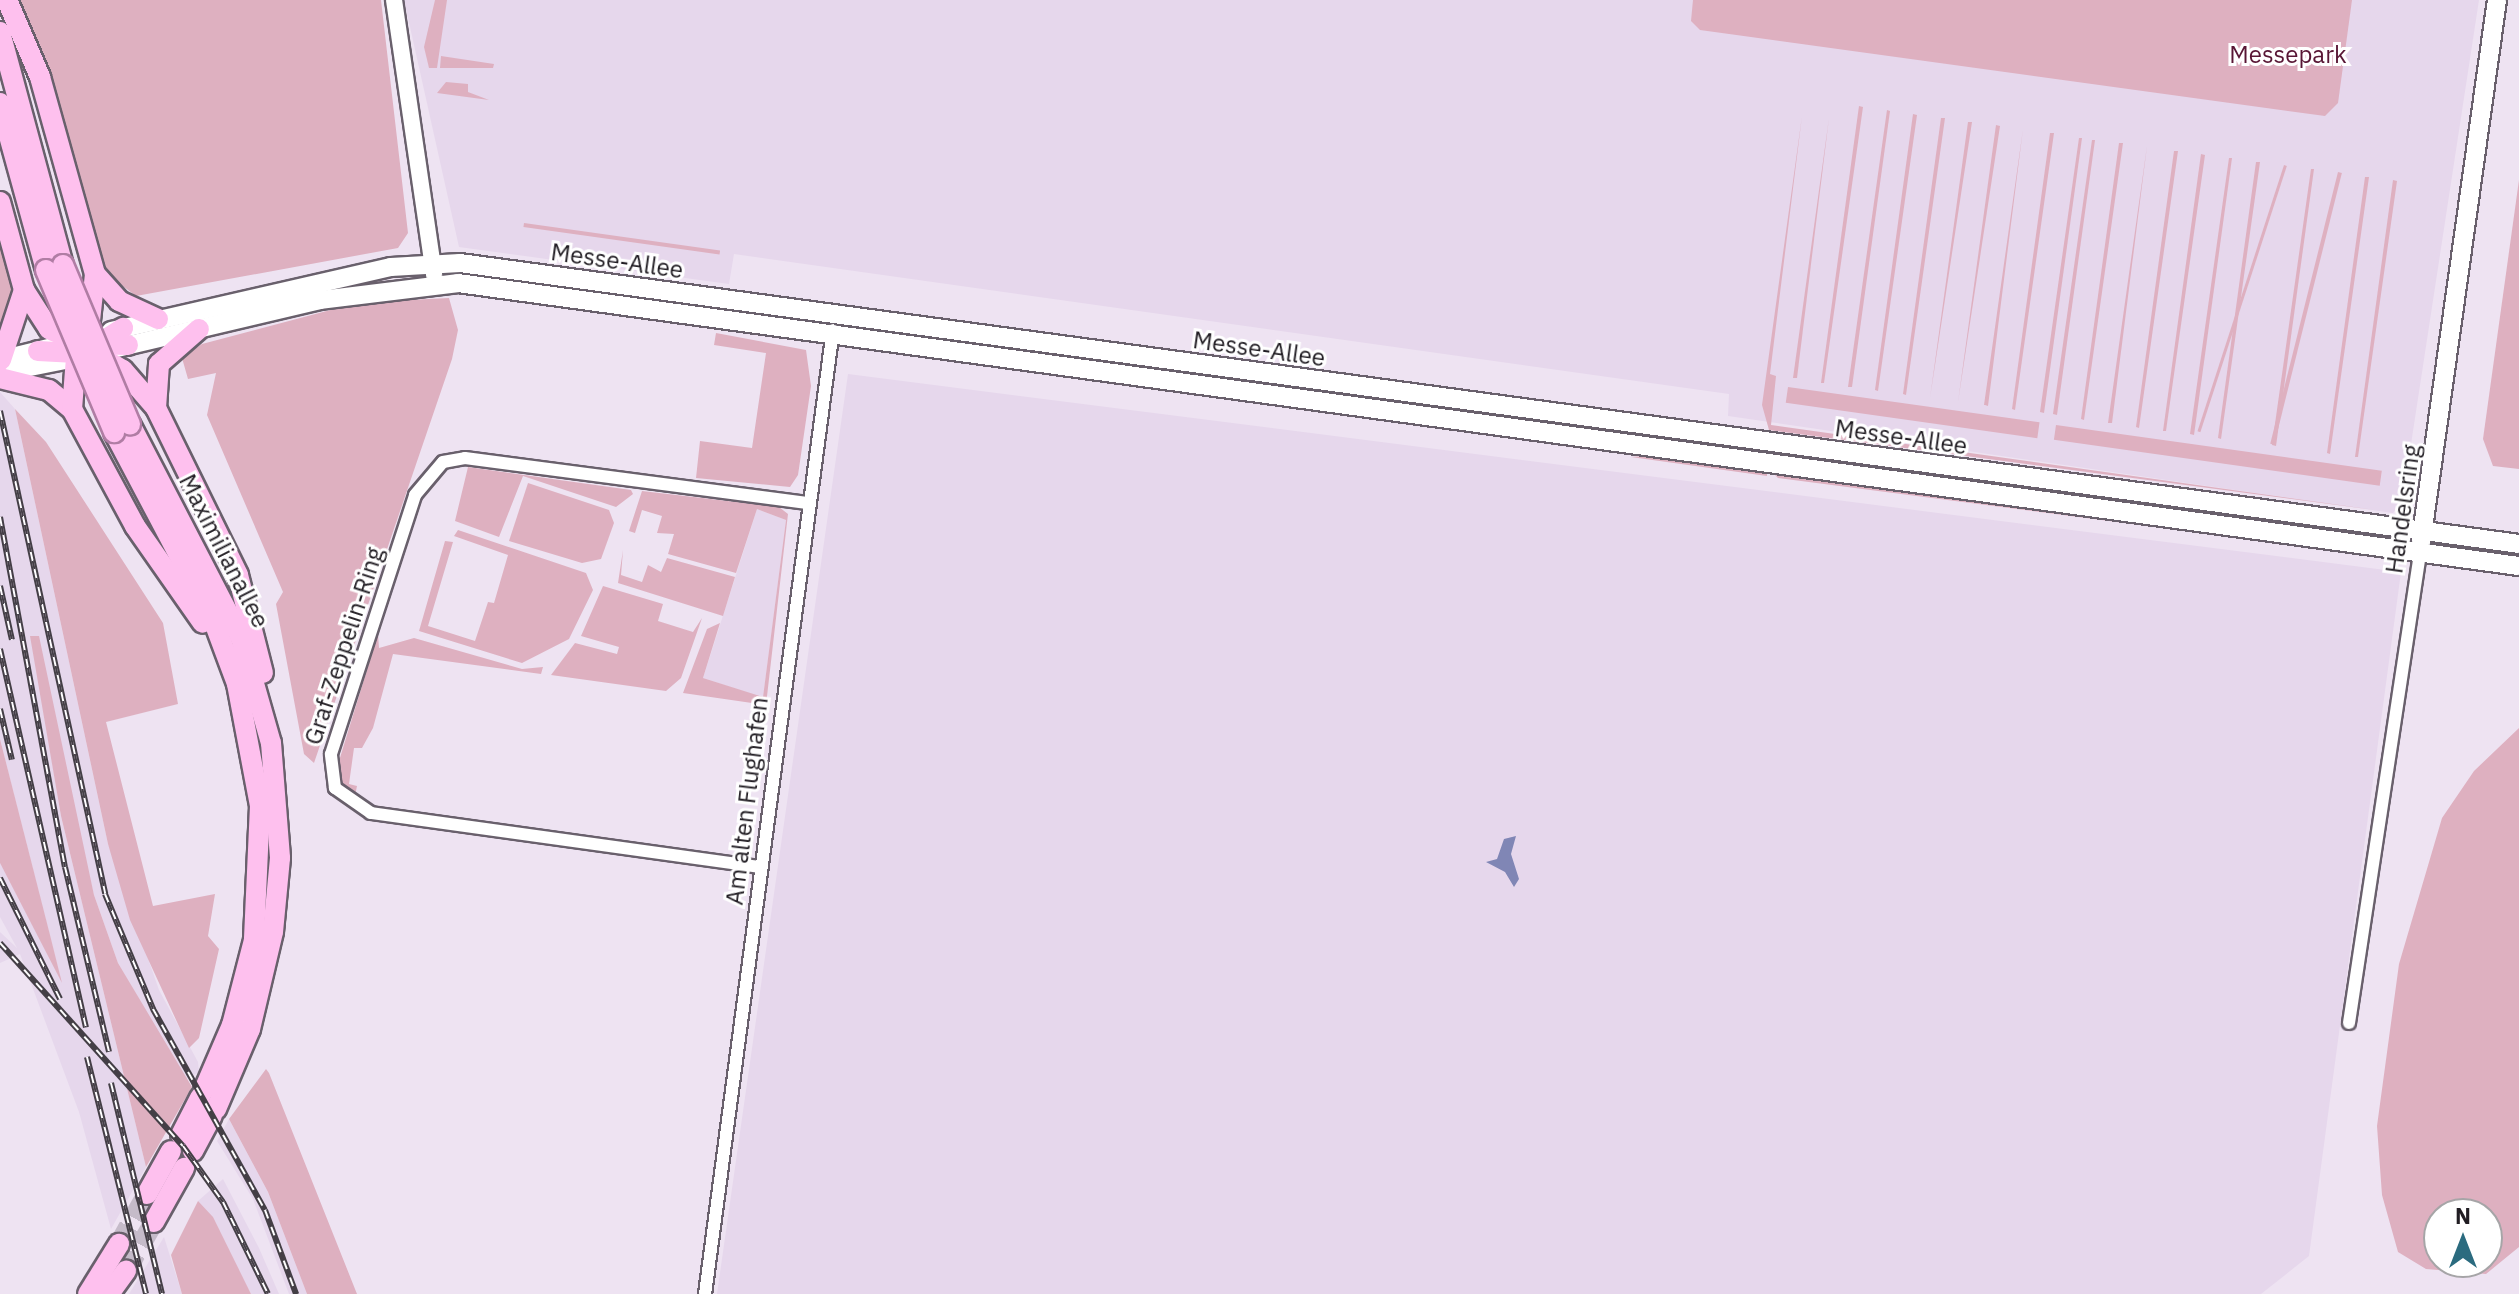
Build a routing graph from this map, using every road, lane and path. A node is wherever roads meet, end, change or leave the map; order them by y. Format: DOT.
graph roads {
  1 [pos="394,0"];
  2 [pos="2497,0"];
  3 [pos="9,5"];
  4 [pos="0,32"];
  5 [pos="0,103"];
  6 [pos="0,202"];
  7 [pos="54,268"];
  8 [pos="434,272"];
  9 [pos="95,274"];
  10 [pos="24,290"];
  11 [pos="835,315"];
  12 [pos="158,319"];
  13 [pos="199,329"];
  14 [pos="833,334"];
  15 [pos="126,337"];
  16 [pos="84,347"];
  17 [pos="42,358"];
  18 [pos="0,360"];
  19 [pos="0,376"];
  20 [pos="156,408"];
  21 [pos="72,409"];
  22 [pos="122,428"];
  23 [pos="809,503"];
  24 [pos="2422,531"];
  25 [pos="2519,544"];
  26 [pos="2420,553"];
  27 [pos="2519,566"];
  28 [pos="228,660"];
  29 [pos="264,709"];
  30 [pos="760,867"];
  31 [pos="2349,1023"];
  32 [pos="208,1103"];
  33 [pos="182,1151"];
  34 [pos="147,1194"];
  35 [pos="154,1222"];
  36 [pos="119,1244"];
  37 [pos="126,1271"];
  38 [pos="88,1294"];
  39 [pos="109,1294"];
  40 [pos="705,1294"];
  1 -- 8 [label="street"];
  2 -- 24 [label="main road, Handelsring"];
  3 -- 9 [label="highway"];
  4 -- 7 [label="highway, Maximilianallee"];
  5 -- 7 [label="highway, Maximilianallee"];
  6 -- 10 [label="highway"];
  7 -- 22 [label="highway, Maximilianallee, bridge"];
  8 -- 11 [label="main road, Messe-Allee"];
  8 -- 12 [label="main road, Messe-Allee"];
  8 -- 13 [label="main road, Messe-Allee"];
  8 -- 14 [label="main road, Messe-Allee"];
  9 -- 12 [label="highway"];
  9 -- 16 [label="highway"];
  10 -- 16 [label="highway"];
  10 -- 18 [label="highway"];
  11 -- 14 [label="street, Am alten Flughafen"];
  11 -- 24 [label="main road, Messe-Allee"];
  12 -- 15 [label="main road, Messe-Allee"];
  13 -- 15 [label="main road, Messe-Allee"];
  13 -- 20 [label="highway"];
  14 -- 23 [label="street, Am alten Flughafen"];
  14 -- 26 [label="main road, Messe-Allee"];
  15 -- 16 [label="highway"];
  16 -- 17 [label="highway"];
  16 -- 20 [label="highway"];
  16 -- 21 [label="highway"];
  17 -- 18 [label="main road"];
  17 -- 19 [label="main road"];
  19 -- 21 [label="highway"];
  20 -- 29 [label="highway"];
  21 -- 28 [label="highway"];
  22 -- 28 [label="highway"];
  22 -- 29 [label="highway, Maximilianallee"];
  23 -- 30 [label="street, Am alten Flughafen"];
  23 -- 30 [label="street, Graf-Zeppelin-Ring"];
  24 -- 25 [label="main road, Messe-Allee"];
  24 -- 26 [label="main road, Handelsring"];
  26 -- 27 [label="main road, Messe-Allee"];
  26 -- 31 [label="street, Handelsring"];
  28 -- 32 [label="highway"];
  29 -- 32 [label="highway, Maximilianallee"];
  30 -- 40 [label="street, Am alten Flughafen"];
  32 -- 33 [label="highway, Maximilianallee"];
  33 -- 34 [label="highway"];
  33 -- 35 [label="highway, Maximilianallee"];
  36 -- 38 [label="highway"];
  37 -- 39 [label="highway"];
}
